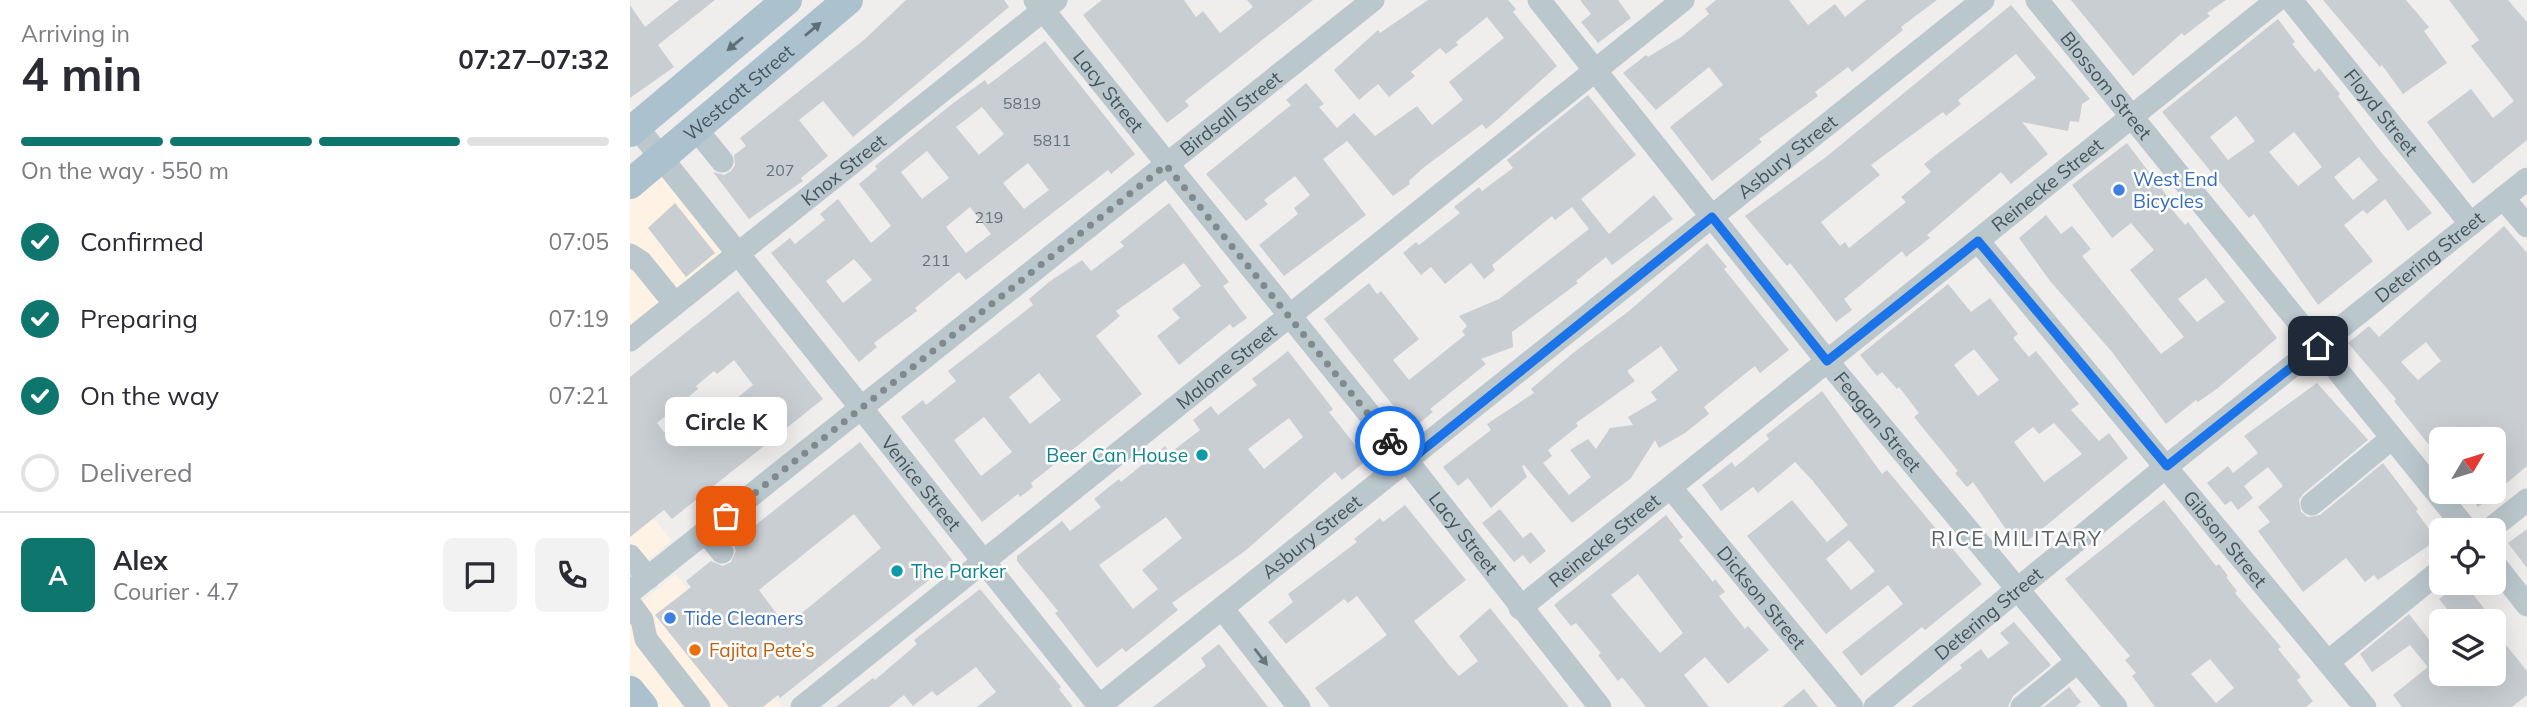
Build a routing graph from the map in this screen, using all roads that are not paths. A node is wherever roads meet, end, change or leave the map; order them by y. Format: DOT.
graph roads {
  1 [pos="787,0"];
  2 [pos="848,0"];
  3 [pos="1373,0"];
  4 [pos="1539,0"];
  5 [pos="1683,0"];
  6 [pos="1983,0"];
  7 [pos="2037,0"];
  8 [pos="2277,0"];
  9 [pos="2291,0"];
  10 [pos="1045,4"];
  11 [pos="1595,71"];
  12 [pos="2132,116"];
  13 [pos="633,129"];
  14 [pos="696,129"];
  15 [pos="662,158"];
  16 [pos="722,161"];
  17 [pos="1166,165"];
  18 [pos="2527,179"];
  19 [pos="630,184"];
  20 [pos="2503,198"];
  21 [pos="1712,217"];
  22 [pos="2471,224"];
  23 [pos="2527,226"];
  24 [pos="1978,241"];
  25 [pos="738,254"];
  26 [pos="630,255"];
  27 [pos="675,304"];
  28 [pos="1288,316"];
  29 [pos="630,340"];
  30 [pos="2318,346"];
  31 [pos="1827,361"];
  32 [pos="862,407"];
  33 [pos="2392,438"];
  34 [pos="1408,462"];
  35 [pos="2167,466"];
  36 [pos="1671,488"];
  37 [pos="2527,500"];
  38 [pos="2312,504"];
  39 [pos="2457,518"];
  40 [pos="2505,518"];
  41 [pos="705,532"];
  42 [pos="722,552"];
  43 [pos="630,556"];
  44 [pos="983,560"];
  45 [pos="2506,578"];
  46 [pos="2429,579"];
  47 [pos="639,585"];
  48 [pos="2018,589"];
  49 [pos="630,604"];
  50 [pos="2527,605"];
  51 [pos="1222,608"];
  52 [pos="1520,608"];
  53 [pos="2078,662"];
  54 [pos="2328,662"];
  55 [pos="630,691"];
  56 [pos="643,707"];
  57 [pos="699,707"];
  58 [pos="802,707"];
  59 [pos="1099,707"];
  60 [pos="1299,707"];
  61 [pos="1600,707"];
  62 [pos="1852,707"];
  63 [pos="1875,707"];
  64 [pos="2022,707"];
  65 [pos="2116,707"];
  66 [pos="2365,707"];
  1 -- 13 [label="main road, Westcott Street, one-way"];
  14 -- 2 [label="main road, Westcott Street, one-way"];
  3 -- 17 [label="street, Birdsall Street"];
  4 -- 11 [label="street, Feagan Street"];
  5 -- 11 [label="street, Malone Street"];
  6 -- 21 [label="street, Asbury Street"];
  7 -- 12 [label="street, Blossom Street"];
  8 -- 12 [label="street, Reinecke Street"];
  9 -- 22 [label="street, Floyd Street"];
  10 -- 17 [label="street, Lacy Street"];
  10 -- 25 [label="street, Knox Street"];
  11 -- 21 [label="street, Feagan Street"];
  11 -- 28 [label="street, Malone Street"];
  12 -- 24 [label="street, Reinecke Street"];
  12 -- 30 [label="street, Blossom Street"];
  13 -- 15 [label="street, Venice Street"];
  14 -- 15 [label="main road, Westcott Street"];
  14 -- 16 [label="street"];
  15 -- 19 [label="main road, Westcott Street"];
  15 -- 25 [label="street, Venice Street"];
  17 -- 28 [label="street, Lacy Street"];
  17 -- 32 [label="street, Birdsall Street"];
  18 -- 20 [label="street, Detering Street"];
  20 -- 22 [label="street, Detering Street"];
  20 -- 23 [label="street"];
  21 -- 31 [label="street, Feagan Street"];
  21 -- 34 [label="street, Asbury Street"];
  22 -- 30 [label="street, Detering Street"];
  24 -- 31 [label="street, Reinecke Street"];
  24 -- 35 [label="street, Gibson Street"];
  25 -- 27 [label="street, Knox Street"];
  25 -- 32 [label="street, Venice Street"];
  26 -- 27 [label="street"];
  27 -- 29 [label="street, Knox Street"];
  28 -- 34 [label="street, Lacy Street"];
  28 -- 44 [label="street, Malone Street"];
  30 -- 33 [label="street, Blossom Street"];
  30 -- 35 [label="street, Detering Street"];
  31 -- 36 [label="street, Reinecke Street"];
  31 -- 48 [label="street, Feagan Street"];
  32 -- 41 [label="street, Birdsall Street"];
  32 -- 44 [label="street, Venice Street"];
  33 -- 38 [label="street"];
  33 -- 39 [label="street, Blossom Street"];
  34 -- 51 [label="street, Asbury Street"];
  34 -- 52 [label="street, Lacy Street"];
  35 -- 48 [label="street, Detering Street"];
  35 -- 54 [label="street, Gibson Street"];
  36 -- 52 [label="street, Reinecke Street"];
  36 -- 62 [label="street, Dickson Street"];
  37 -- 40 [label="street"];
  41 -- 42 [label="street"];
  41 -- 47 [label="street, Birdsall Street"];
  43 -- 47 [label="street"];
  44 -- 58 [label="street, Malone Street"];
  44 -- 59 [label="street, Venice Street"];
  45 -- 50 [label="street"];
  46 -- 54 [label="street"];
  48 -- 53 [label="street, Feagan Street"];
  48 -- 63 [label="street, Detering Street"];
  49 -- 57 [label="street"];
  51 -- 59 [label="street, Asbury Street"];
  51 -- 60 [label="street, one-way"];
  52 -- 61 [label="street, Lacy Street"];
  53 -- 64 [label="street"];
  53 -- 65 [label="street, Feagan Street"];
  54 -- 66 [label="street, Gibson Street"];
  55 -- 56 [label="main road"];
}
